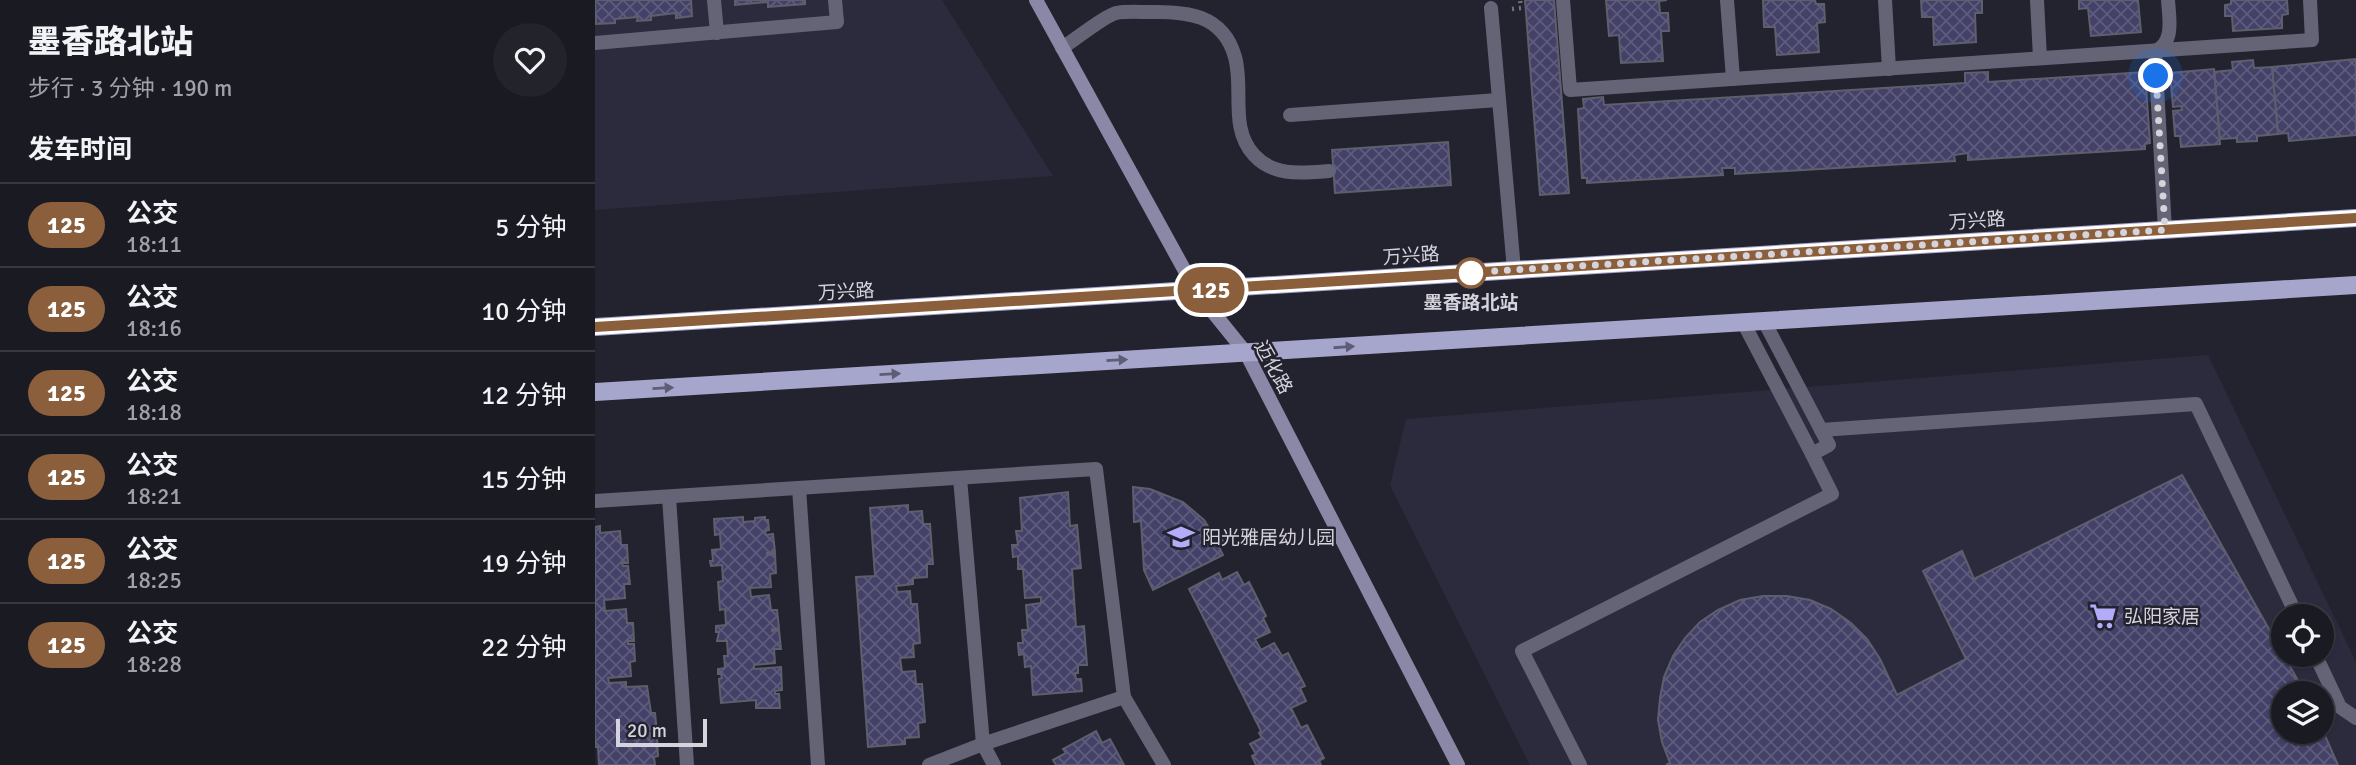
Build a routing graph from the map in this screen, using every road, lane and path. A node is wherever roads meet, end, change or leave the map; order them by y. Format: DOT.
graph roads {
  1 [pos="714,0"];
  2 [pos="835,0"];
  3 [pos="1036,0"];
  4 [pos="1563,0"];
  5 [pos="1727,0"];
  6 [pos="1885,0"];
  7 [pos="2037,0"];
  8 [pos="2168,0"];
  9 [pos="2310,0"];
  10 [pos="1491,8"];
  11 [pos="717,33"];
  12 [pos="595,43"];
  13 [pos="1062,48"];
  14 [pos="2155,51"];
  15 [pos="2040,58"];
  16 [pos="1889,69"];
  17 [pos="1733,79"];
  18 [pos="1498,100"];
  19 [pos="1290,115"];
  20 [pos="1329,171"];
  21 [pos="2356,218"];
  22 [pos="2165,230"];
  23 [pos="1514,270"];
  24 [pos="2356,285"];
  25 [pos="1196,291"];
  26 [pos="1764,321"];
  27 [pos="1743,322"];
  28 [pos="595,327"];
  29 [pos="1246,353"];
  30 [pos="595,392"];
  31 [pos="1821,430"];
  32 [pos="1812,454"];
  33 [pos="960,478"];
  34 [pos="799,488"];
  35 [pos="669,497"];
  36 [pos="595,502"];
  37 [pos="2291,604"];
  38 [pos="2321,667"];
  39 [pos="1124,697"];
  40 [pos="2356,718"];
  41 [pos="983,744"];
  42 [pos="687,765"];
  43 [pos="818,765"];
  44 [pos="929,765"];
  45 [pos="994,765"];
  46 [pos="1164,765"];
  47 [pos="1458,765"];
  48 [pos="1580,765"];
  1 -- 11 [label="lane"];
  2 -- 11 [label="lane"];
  3 -- 13 [label="street, 迈化路"];
  4 -- 17 [label="lane"];
  5 -- 17 [label="lane"];
  6 -- 16 [label="lane"];
  7 -- 15 [label="lane"];
  8 -- 14 [label="lane"];
  9 -- 14 [label="lane"];
  10 -- 18 [label="lane"];
  11 -- 12 [label="lane"];
  13 -- 20 [label="lane"];
  13 -- 25 [label="street, 迈化路"];
  14 -- 15 [label="lane"];
  14 -- 22 [label="lane"];
  15 -- 16 [label="lane"];
  16 -- 17 [label="lane"];
  18 -- 19 [label="lane"];
  18 -- 23 [label="lane"];
  21 -- 22 [label="main road, 万兴路"];
  22 -- 23 [label="main road, 万兴路"];
  23 -- 25 [label="main road, 万兴路"];
  24 -- 26 [label="main road"];
  25 -- 28 [label="main road, 万兴路"];
  25 -- 29 [label="street, 迈化路"];
  26 -- 27 [label="main road"];
  26 -- 31 [label="lane"];
  29 -- 27 [label="main road, one-way"];
  27 -- 32 [label="lane"];
  30 -- 29 [label="main road, one-way"];
  29 -- 47 [label="street, 迈化路"];
  31 -- 32 [label="lane"];
  31 -- 37 [label="lane"];
  32 -- 48 [label="lane"];
  33 -- 34 [label="lane"];
  33 -- 39 [label="lane"];
  33 -- 41 [label="lane"];
  34 -- 35 [label="lane"];
  34 -- 43 [label="lane"];
  35 -- 36 [label="lane"];
  35 -- 42 [label="lane"];
  38 -- 40 [label="lane"];
  39 -- 41 [label="lane"];
  39 -- 46 [label="lane"];
  41 -- 44 [label="lane"];
  41 -- 45 [label="lane"];
}
